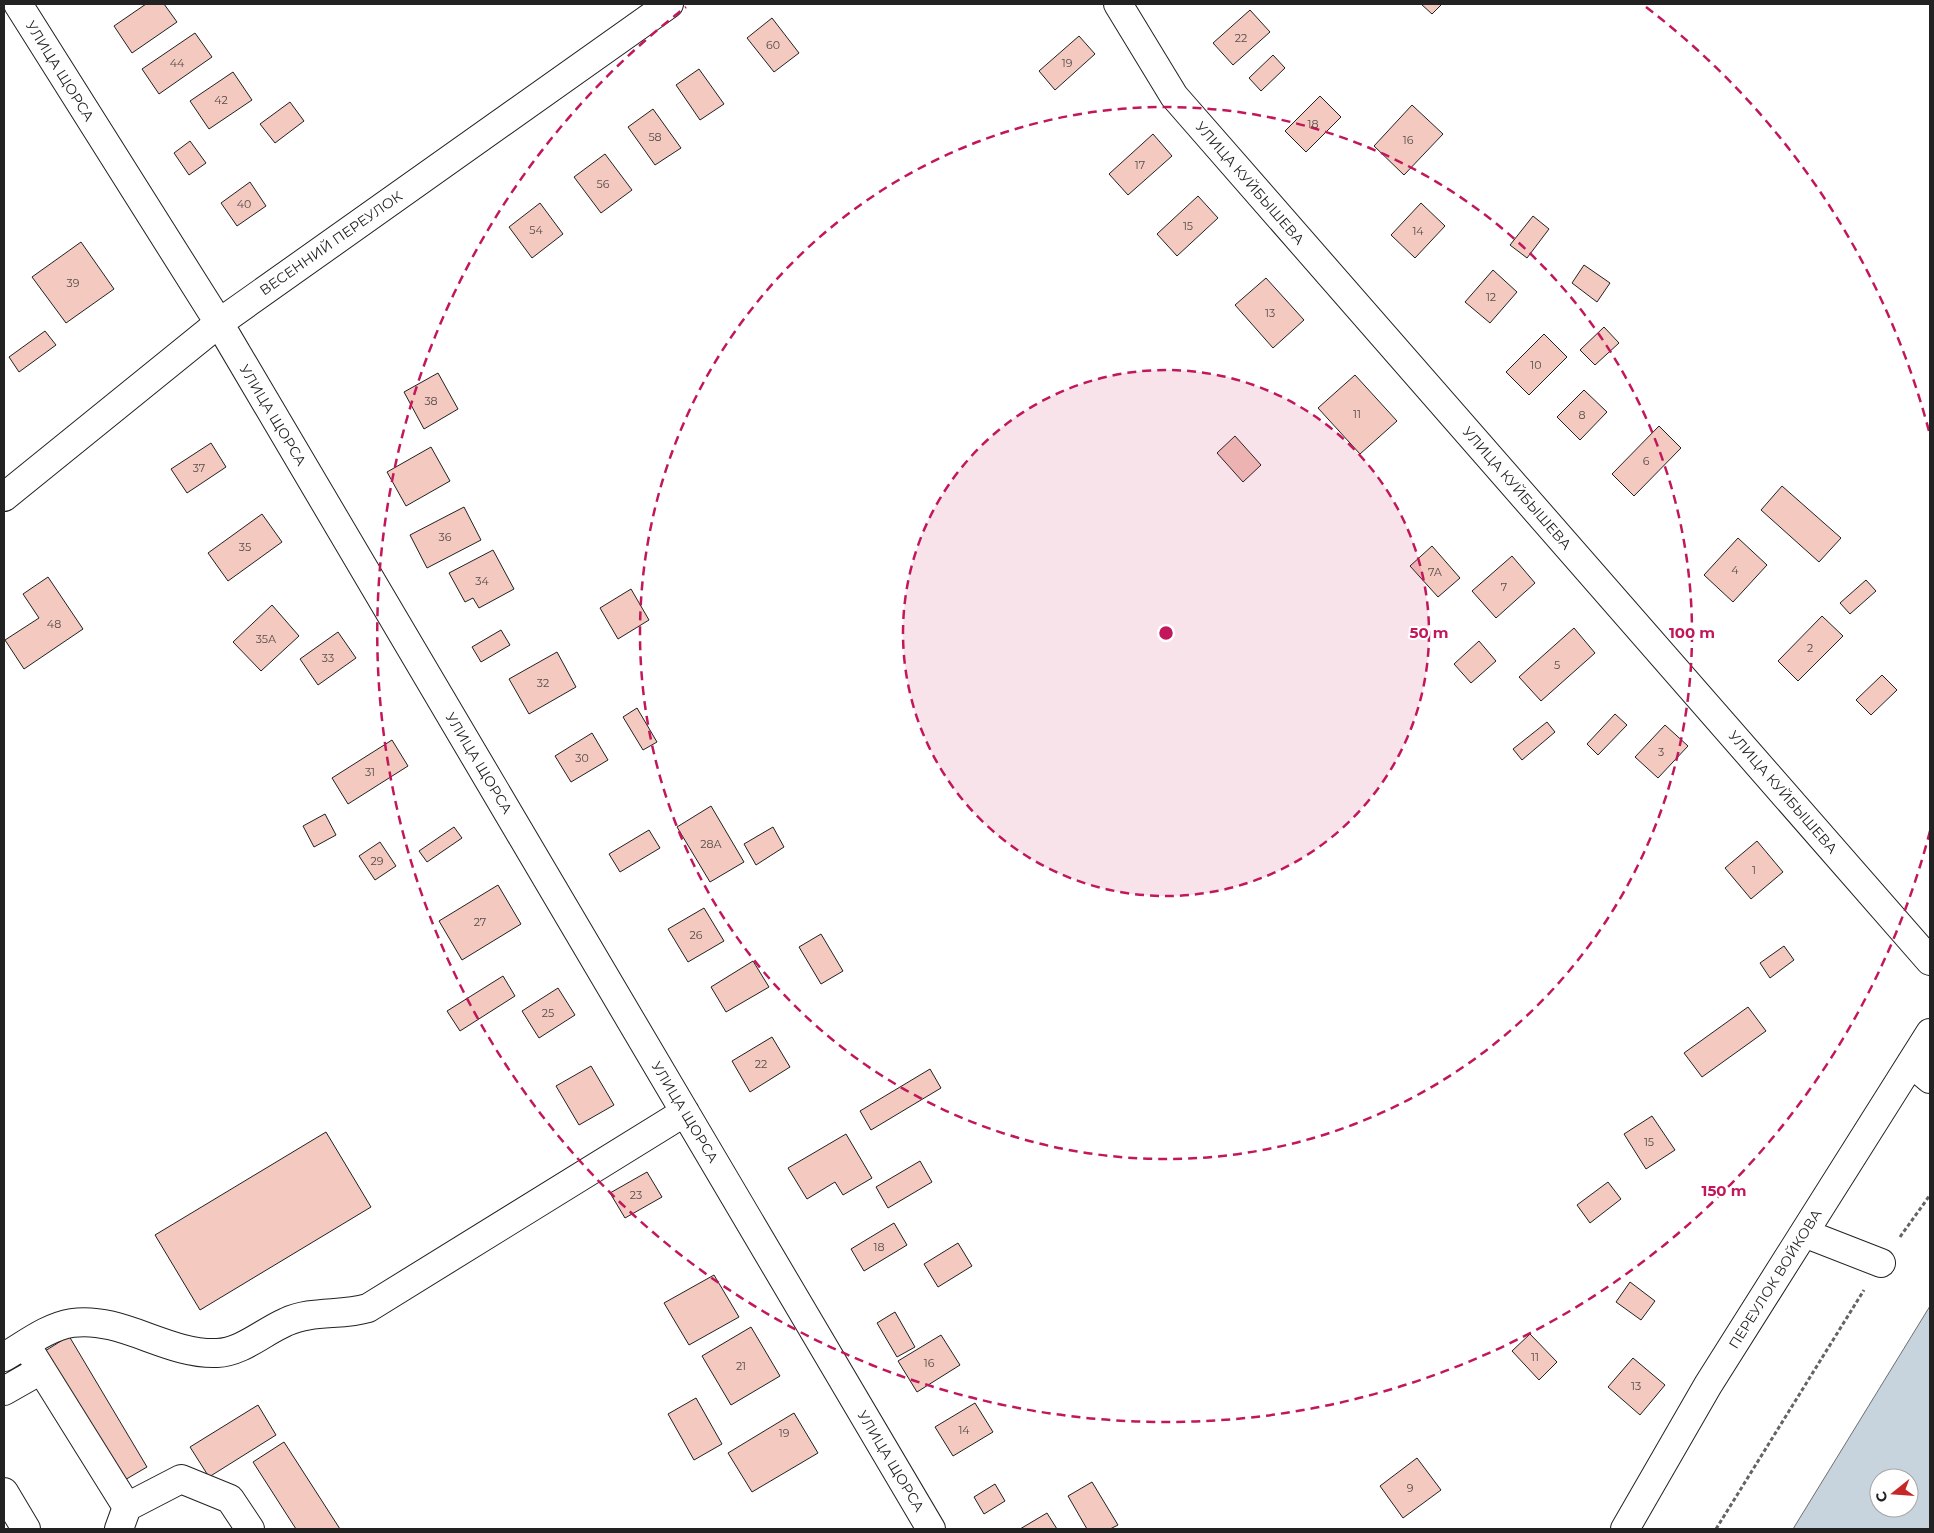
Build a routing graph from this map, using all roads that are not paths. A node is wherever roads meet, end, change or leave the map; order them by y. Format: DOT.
graph roads {
  1 [pos="18,4"];
  2 [pos="669,4"];
  3 [pos="1118,4"];
  4 [pos="219,322"];
  5 [pos="4,497"];
  6 [pos="1930,961"];
  7 [pos="1930,1033"];
  8 [pos="1921,1071"];
  9 [pos="685,1112"];
  10 [pos="1804,1233"];
  11 [pos="1882,1263"];
  12 [pos="15,1351"];
  13 [pos="41,1370"];
  14 [pos="4,1391"];
  15 [pos="4,1492"];
  16 [pos="123,1518"];
  17 [pos="26,1529"];
  18 [pos="250,1529"];
  19 [pos="931,1529"];
  20 [pos="1625,1529"];
  1 -- 4 [label="street, УЛИЦА ЩОРСА"];
  2 -- 4 [label="street, ВЕСЕННИЙ ПЕРЕУЛОК"];
  3 -- 6 [label="street, УЛИЦА КУЙБЫШЕВА"];
  4 -- 5 [label="street, ВЕСЕННИЙ ПЕРЕУЛОК"];
  4 -- 9 [label="street, УЛИЦА ЩОРСА"];
  7 -- 8 [label="street, ПЕРЕУЛОК ВОЙКОВА"];
  8 -- 10 [label="street, ПЕРЕУЛОК ВОЙКОВА"];
  9 -- 12 [label="street"];
  9 -- 19 [label="street, УЛИЦА ЩОРСА"];
  10 -- 11 [label="street"];
  10 -- 20 [label="street, ПЕРЕУЛОК ВОЙКОВА"];
  12 -- 13 [label="street"];
  13 -- 14 [label="street"];
  13 -- 16 [label="street"];
  15 -- 17 [label="street"];
  16 -- 18 [label="street"];
}
